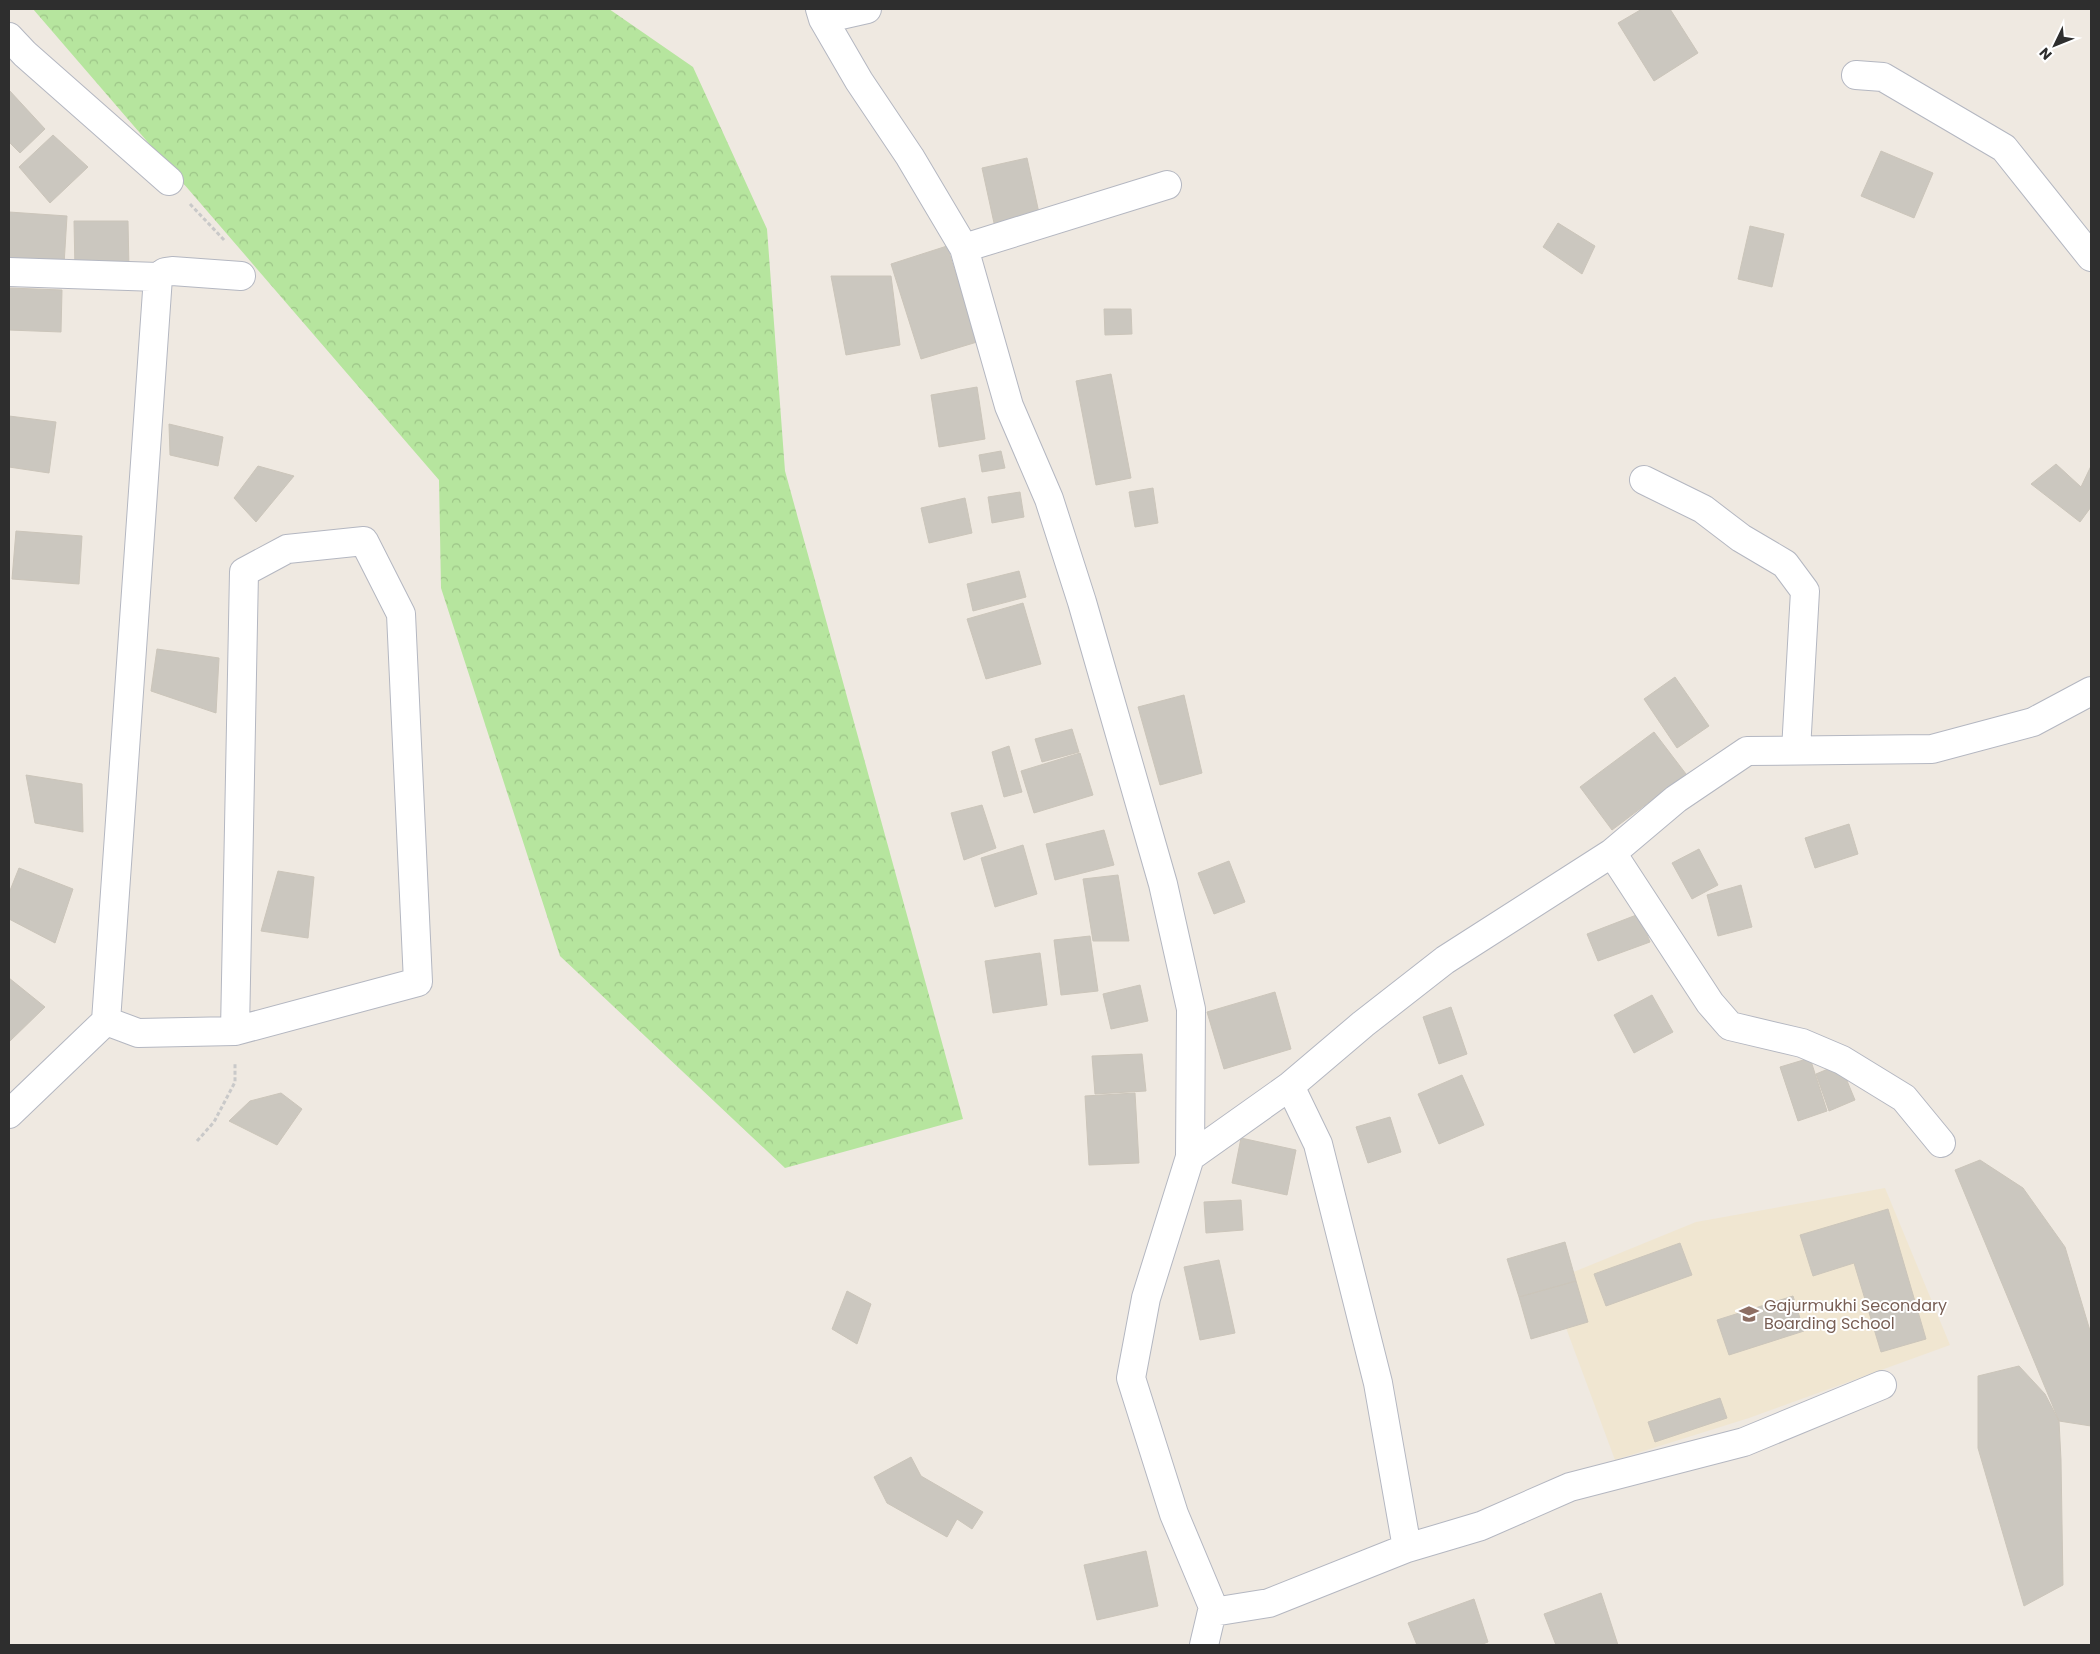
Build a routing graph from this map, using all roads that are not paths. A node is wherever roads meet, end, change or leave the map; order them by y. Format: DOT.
graph roads {
  1 [pos="867,9"];
  2 [pos="821,14"];
  3 [pos="14,53"];
  4 [pos="1856,76"];
  5 [pos="169,181"];
  6 [pos="1167,185"];
  7 [pos="964,248"];
  8 [pos="2091,257"];
  9 [pos="9,272"];
  10 [pos="240,276"];
  11 [pos="158,277"];
  12 [pos="1644,480"];
  13 [pos="2091,691"];
  14 [pos="1796,750"];
  15 [pos="1612,853"];
  16 [pos="106,1021"];
  17 [pos="236,1031"];
  18 [pos="1290,1086"];
  19 [pos="9,1114"];
  20 [pos="1941,1143"];
  21 [pos="1190,1157"];
  22 [pos="1882,1385"];
  23 [pos="1407,1548"];
  24 [pos="1213,1607"];
  25 [pos="1204,1645"];
  1 -- 2 [label="street"];
  2 -- 7 [label="street"];
  3 -- 5 [label="street"];
  4 -- 8 [label="street"];
  6 -- 7 [label="street"];
  7 -- 21 [label="street"];
  9 -- 11 [label="street"];
  10 -- 11 [label="street"];
  11 -- 16 [label="street"];
  12 -- 14 [label="street"];
  13 -- 14 [label="street"];
  14 -- 15 [label="street"];
  15 -- 18 [label="street"];
  15 -- 20 [label="street"];
  16 -- 17 [label="street"];
  16 -- 19 [label="street"];
  17 -- 17 [label="street"];
  18 -- 21 [label="street"];
  18 -- 23 [label="street"];
  21 -- 24 [label="street"];
  22 -- 23 [label="street"];
  23 -- 24 [label="street"];
  24 -- 25 [label="street"];
}
